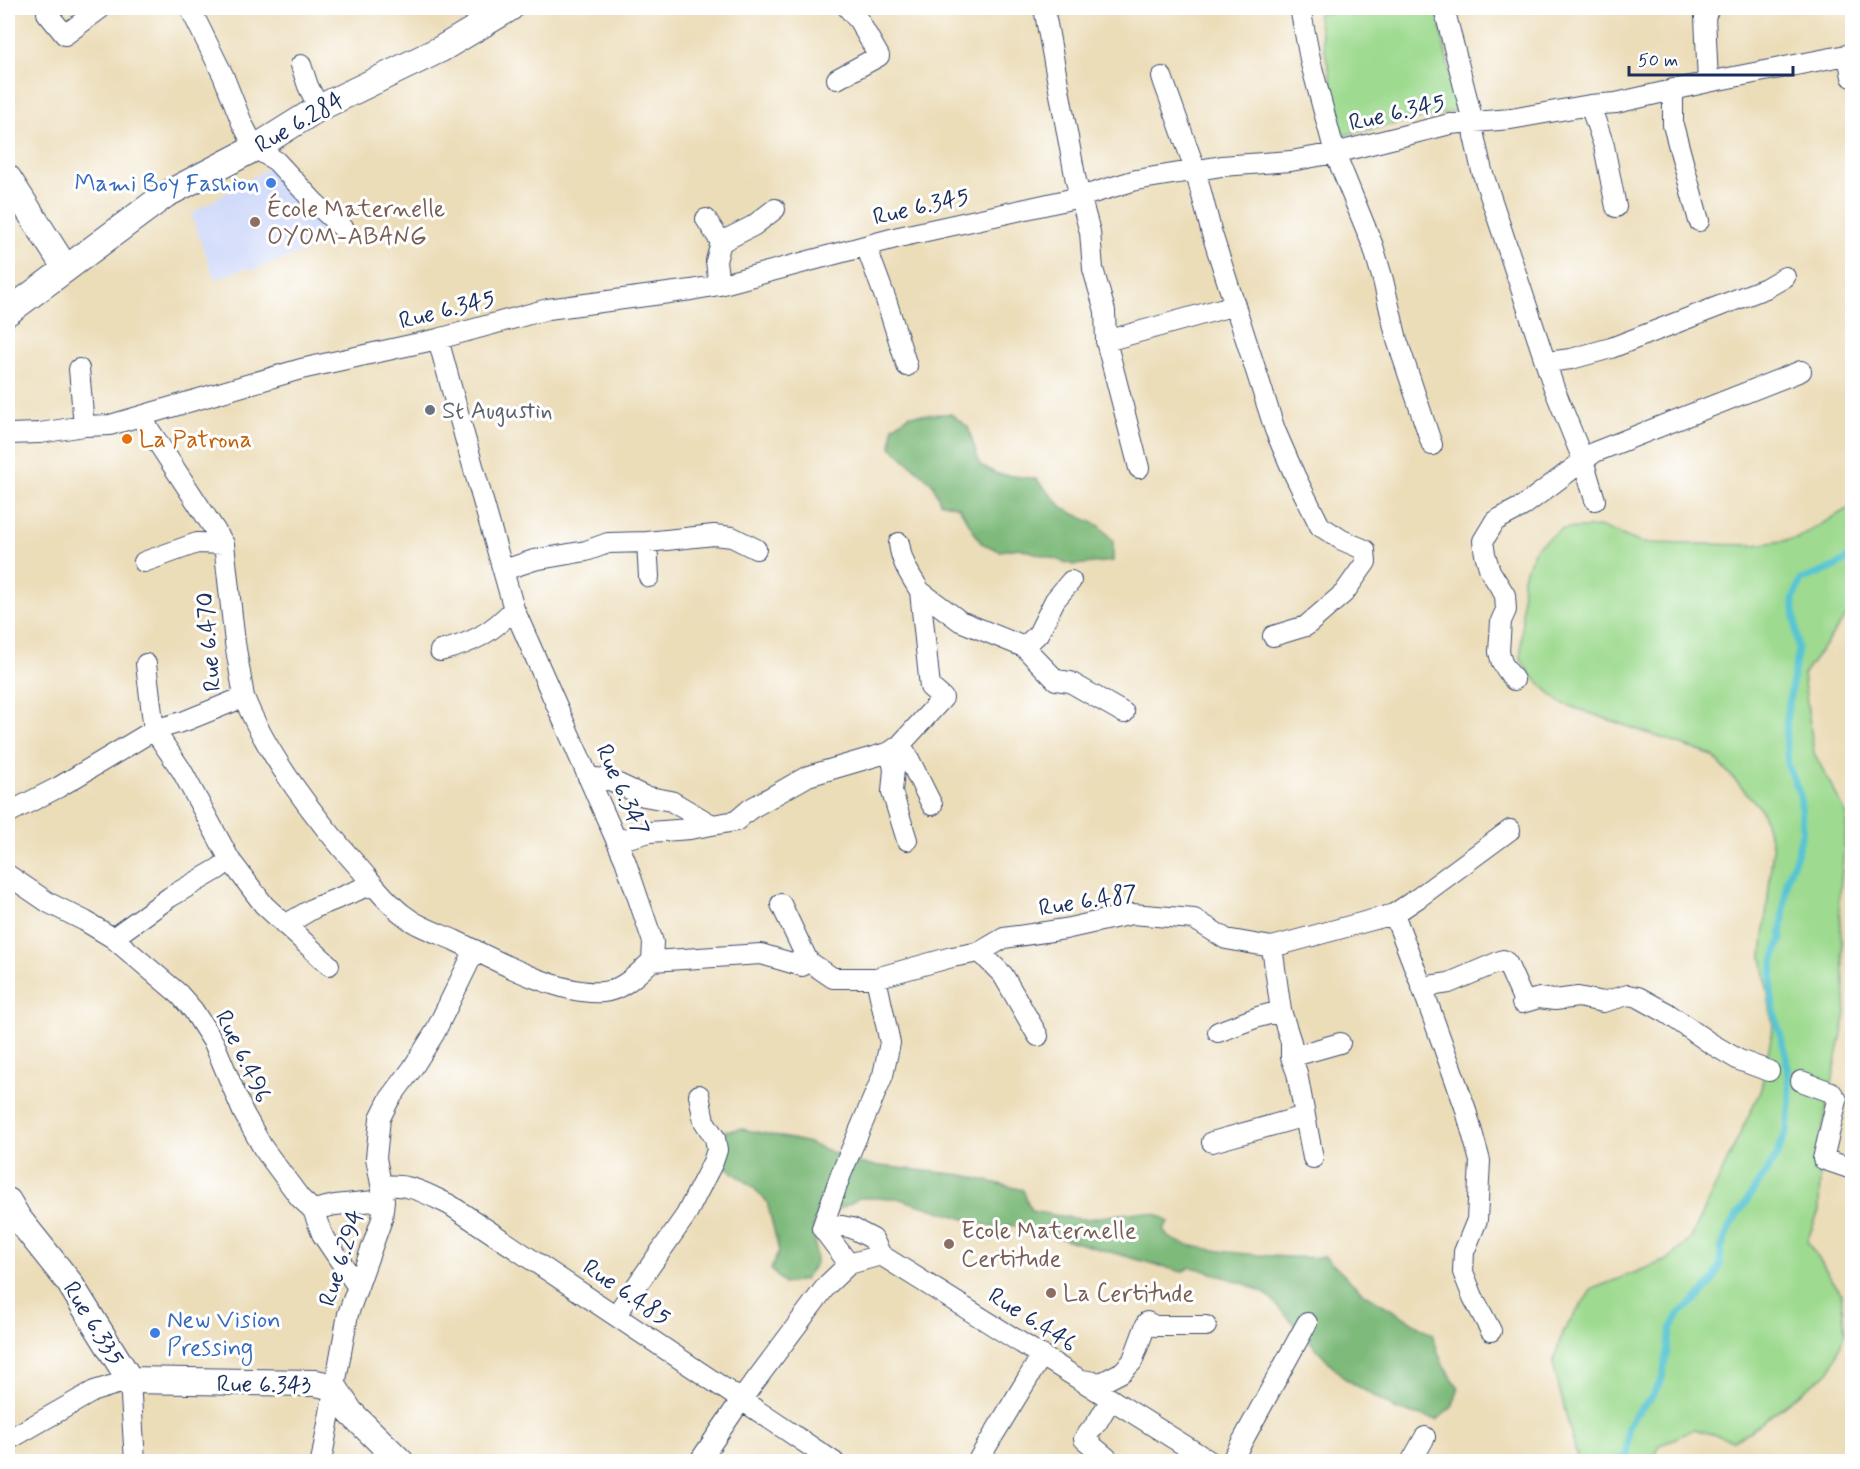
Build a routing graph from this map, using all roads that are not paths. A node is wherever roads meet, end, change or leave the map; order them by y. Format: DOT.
graph roads {
  1 [pos="101,8"];
  2 [pos="190,8"];
  3 [pos="510,8"];
  4 [pos="848,8"];
  5 [pos="1044,8"];
  6 [pos="1300,8"];
  7 [pos="1444,8"];
  8 [pos="1709,8"];
  9 [pos="47,13"];
  10 [pos="1850,56"];
  11 [pos="301,64"];
  12 [pos="1162,77"];
  13 [pos="1852,77"];
  14 [pos="837,79"];
  15 [pos="1708,82"];
  16 [pos="1673,89"];
  17 [pos="1590,105"];
  18 [pos="319,108"];
  19 [pos="1473,122"];
  20 [pos="255,148"];
  21 [pos="1335,153"];
  22 [pos="1195,170"];
  23 [pos="8,178"];
  24 [pos="1080,197"];
  25 [pos="1616,207"];
  26 [pos="775,209"];
  27 [pos="706,219"];
  28 [pos="1699,221"];
  29 [pos="345,230"];
  30 [pos="721,242"];
  31 [pos="866,246"];
  32 [pos="66,269"];
  33 [pos="1785,277"];
  34 [pos="719,285"];
  35 [pos="1235,305"];
  36 [pos="8,312"];
  37 [pos="438,339"];
  38 [pos="1106,341"];
  39 [pos="1546,362"];
  40 [pos="907,366"];
  41 [pos="80,369"];
  42 [pos="1801,371"];
  43 [pos="141,417"];
  44 [pos="84,426"];
  45 [pos="8,434"];
  46 [pos="1432,445"];
  47 [pos="1589,456"];
  48 [pos="1139,468"];
  49 [pos="647,542"];
  50 [pos="899,543"];
  51 [pos="224,544"];
  52 [pos="756,549"];
  53 [pos="144,562"];
  54 [pos="504,570"];
  55 [pos="649,577"];
  56 [pos="1071,581"];
  57 [pos="920,591"];
  58 [pos="514,609"];
  59 [pos="1273,636"];
  60 [pos="1024,647"];
  61 [pos="440,651"];
  62 [pos="146,664"];
  63 [pos="1514,680"];
  64 [pos="243,697"];
  65 [pos="1124,713"];
  66 [pos="154,730"];
  67 [pos="895,749"];
  68 [pos="588,777"];
  69 [pos="932,805"];
  70 [pos="8,813"];
  71 [pos="712,825"];
  72 [pos="1510,830"];
  73 [pos="907,840"];
  74 [pos="617,842"];
  75 [pos="230,860"];
  76 [pos="8,875"];
  77 [pos="372,884"];
  78 [pos="781,904"];
  79 [pos="1394,914"];
  80 [pos="285,925"];
  81 [pos="113,938"];
  82 [pos="1272,947"];
  83 [pos="475,950"];
  84 [pos="980,952"];
  85 [pos="652,960"];
  86 [pos="807,961"];
  87 [pos="329,965"];
  88 [pos="833,978"];
  89 [pos="876,978"];
  90 [pos="813,984"];
  91 [pos="1422,987"];
  92 [pos="1281,1011"];
  93 [pos="1218,1032"];
  94 [pos="1038,1036"];
  95 [pos="1340,1043"];
  96 [pos="1291,1057"];
  97 [pos="1769,1071"];
  98 [pos="1801,1080"];
  99 [pos="699,1095"];
  100 [pos="1305,1116"];
  101 [pos="1212,1142"];
  102 [pos="1313,1158"];
  103 [pos="1852,1169"];
  104 [pos="383,1193"];
  105 [pos="312,1210"];
  106 [pos="11,1214"];
  107 [pos="822,1228"];
  108 [pos="852,1228"];
  109 [pos="881,1255"];
  110 [pos="849,1264"];
  111 [pos="357,1286"];
  112 [pos="616,1315"];
  113 [pos="1307,1323"];
  114 [pos="1206,1326"];
  115 [pos="1491,1330"];
  116 [pos="1042,1355"];
  117 [pos="1122,1372"];
  118 [pos="130,1380"];
  119 [pos="1082,1380"];
  120 [pos="334,1387"];
  121 [pos="741,1400"];
  122 [pos="1117,1404"];
  123 [pos="1425,1437"];
  124 [pos="8,1440"];
  125 [pos="135,1461"];
  126 [pos="321,1461"];
  127 [pos="401,1461"];
  128 [pos="699,1461"];
  129 [pos="834,1461"];
  130 [pos="977,1461"];
  131 [pos="1105,1461"];
  132 [pos="1211,1461"];
  133 [pos="1231,1461"];
  134 [pos="1411,1461"];
  1 -- 9 [label="street"];
  2 -- 20 [label="street"];
  3 -- 18 [label="street, Rue 6.284"];
  4 -- 14 [label="street"];
  5 -- 24 [label="street"];
  6 -- 21 [label="street"];
  7 -- 19 [label="street"];
  8 -- 15 [label="street"];
  10 -- 13 [label="street"];
  10 -- 15 [label="street, Rue 6.345"];
  11 -- 18 [label="street"];
  12 -- 22 [label="street"];
  15 -- 16 [label="street, Rue 6.345"];
  16 -- 17 [label="street, Rue 6.345"];
  16 -- 28 [label="street"];
  17 -- 19 [label="street, Rue 6.345"];
  17 -- 25 [label="street"];
  18 -- 20 [label="street, Rue 6.284"];
  19 -- 21 [label="street, Rue 6.345"];
  19 -- 39 [label="street"];
  20 -- 29 [label="street"];
  20 -- 32 [label="street, Rue 6.284"];
  21 -- 22 [label="street, Rue 6.345"];
  21 -- 46 [label="street"];
  22 -- 24 [label="street, Rue 6.345"];
  22 -- 35 [label="street"];
  23 -- 32 [label="street"];
  24 -- 31 [label="street, Rue 6.345"];
  24 -- 38 [label="street"];
  26 -- 30 [label="street"];
  27 -- 30 [label="street"];
  30 -- 34 [label="street"];
  31 -- 34 [label="street, Rue 6.345"];
  31 -- 40 [label="street"];
  32 -- 36 [label="street, Rue 6.284"];
  33 -- 39 [label="street"];
  34 -- 37 [label="street, Rue 6.345"];
  35 -- 38 [label="street"];
  35 -- 59 [label="street"];
  37 -- 43 [label="street, Rue 6.345"];
  37 -- 54 [label="street, Rue 6.347"];
  38 -- 48 [label="street"];
  39 -- 47 [label="street"];
  41 -- 44 [label="street"];
  42 -- 47 [label="street"];
  43 -- 44 [label="street, Rue 6.345"];
  43 -- 51 [label="street, Rue 6.470"];
  44 -- 45 [label="street, Rue 6.345"];
  47 -- 63 [label="street"];
  49 -- 52 [label="street"];
  49 -- 54 [label="street"];
  49 -- 55 [label="street"];
  50 -- 57 [label="street"];
  51 -- 53 [label="street"];
  51 -- 64 [label="street, Rue 6.470"];
  54 -- 58 [label="street, Rue 6.347"];
  56 -- 60 [label="street"];
  57 -- 60 [label="street"];
  57 -- 67 [label="street"];
  58 -- 61 [label="street"];
  58 -- 68 [label="street, Rue 6.347"];
  60 -- 65 [label="street"];
  62 -- 66 [label="street"];
  64 -- 66 [label="street, Rue 6.470"];
  64 -- 77 [label="street"];
  66 -- 70 [label="street, Rue 6.470"];
  66 -- 75 [label="street"];
  67 -- 69 [label="street"];
  67 -- 71 [label="street"];
  67 -- 73 [label="street"];
  68 -- 71 [label="street"];
  68 -- 74 [label="street, Rue 6.347"];
  71 -- 74 [label="street"];
  72 -- 79 [label="street, Rue 6.487"];
  74 -- 85 [label="street, Rue 6.347"];
  75 -- 80 [label="street"];
  75 -- 81 [label="street"];
  76 -- 81 [label="street, Rue 6.496"];
  77 -- 80 [label="street"];
  77 -- 83 [label="street"];
  78 -- 86 [label="street"];
  79 -- 82 [label="street, Rue 6.487"];
  79 -- 91 [label="street"];
  80 -- 87 [label="street"];
  81 -- 105 [label="street, Rue 6.496"];
  82 -- 84 [label="street, Rue 6.487"];
  82 -- 92 [label="street"];
  83 -- 85 [label="street"];
  83 -- 104 [label="street, Rue 6.294"];
  84 -- 89 [label="street, Rue 6.487"];
  84 -- 94 [label="street"];
  85 -- 86 [label="street"];
  86 -- 88 [label="street"];
  88 -- 89 [label="street, Rue 6.487"];
  88 -- 90 [label="street, Rue 6.487"];
  89 -- 107 [label="street"];
  91 -- 97 [label="street"];
  91 -- 115 [label="street"];
  92 -- 93 [label="street"];
  92 -- 96 [label="street"];
  95 -- 96 [label="street"];
  96 -- 100 [label="street"];
  98 -- 103 [label="street"];
  99 -- 112 [label="street"];
  100 -- 101 [label="street"];
  100 -- 102 [label="street"];
  104 -- 105 [label="street, Rue 6.485"];
  104 -- 111 [label="street, Rue 6.294"];
  104 -- 112 [label="street, Rue 6.485"];
  105 -- 111 [label="street, Rue 6.496"];
  106 -- 118 [label="street, Rue 6.335"];
  107 -- 108 [label="street"];
  107 -- 110 [label="street"];
  108 -- 109 [label="street, Rue 6.446"];
  108 -- 110 [label="street"];
  109 -- 110 [label="street"];
  109 -- 116 [label="street, Rue 6.446"];
  110 -- 121 [label="street"];
  111 -- 120 [label="street, Rue 6.294"];
  112 -- 121 [label="street, Rue 6.485"];
  113 -- 133 [label="street"];
  114 -- 117 [label="street"];
  116 -- 119 [label="street, Rue 6.446"];
  116 -- 130 [label="street"];
  117 -- 119 [label="street"];
  117 -- 122 [label="street"];
  118 -- 120 [label="street, Rue 6.343"];
  118 -- 124 [label="street"];
  118 -- 125 [label="street, Rue 6.335"];
  119 -- 122 [label="street, Rue 6.446"];
  120 -- 126 [label="street, Rue 6.294"];
  120 -- 127 [label="street, Rue 6.343"];
  121 -- 128 [label="street"];
  121 -- 129 [label="street, Rue 6.485"];
  122 -- 131 [label="street"];
  122 -- 132 [label="street, Rue 6.446"];
  123 -- 134 [label="street"];
}
